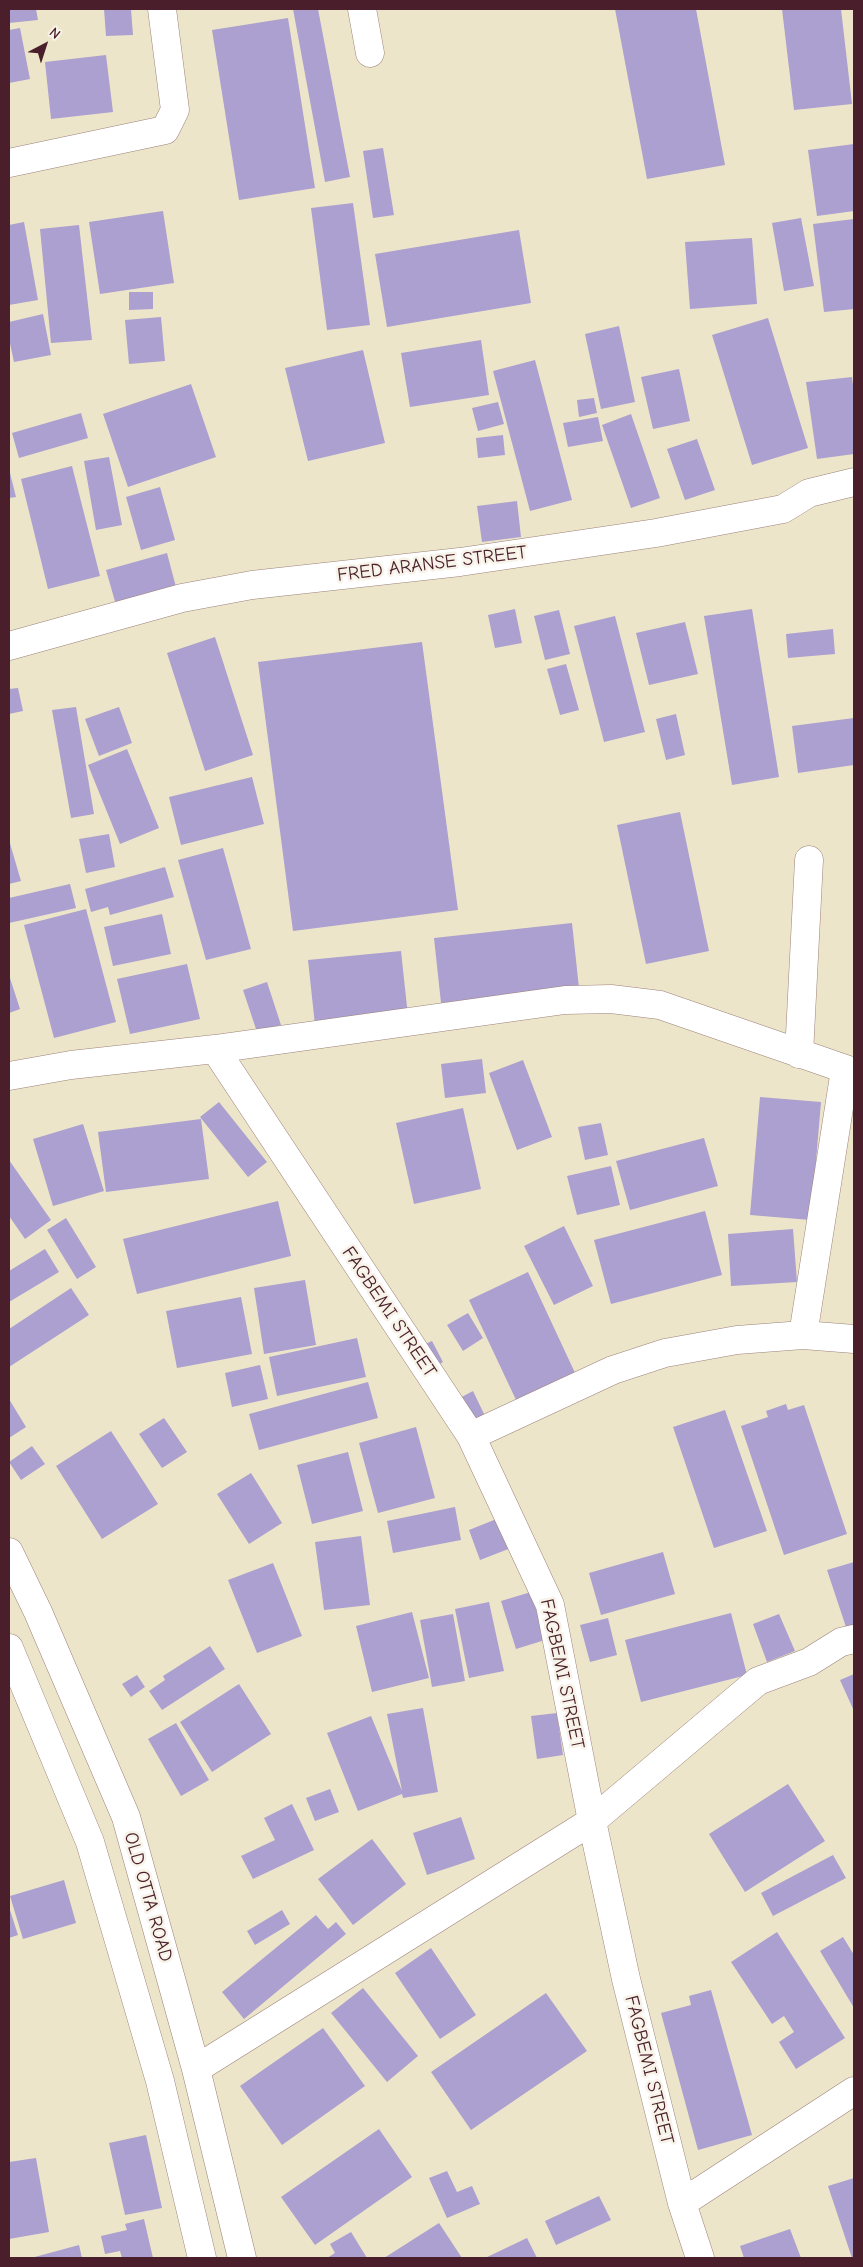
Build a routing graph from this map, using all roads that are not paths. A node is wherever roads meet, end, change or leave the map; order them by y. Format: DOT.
graph roads {
  1 [pos="162,9"];
  2 [pos="362,9"];
  3 [pos="370,53"];
  4 [pos="9,163"];
  5 [pos="854,482"];
  6 [pos="9,646"];
  7 [pos="809,860"];
  8 [pos="215,1049"];
  9 [pos="799,1054"];
  10 [pos="850,1071"];
  11 [pos="9,1076"];
  12 [pos="803,1335"];
  13 [pos="854,1339"];
  14 [pos="471,1436"];
  15 [pos="9,1552"];
  16 [pos="854,1639"];
  17 [pos="9,1648"];
  18 [pos="592,1821"];
  19 [pos="196,2069"];
  20 [pos="854,2091"];
  21 [pos="682,2203"];
  22 [pos="202,2258"];
  23 [pos="242,2258"];
  24 [pos="700,2258"];
  1 -- 4 [label="street"];
  2 -- 3 [label="street"];
  5 -- 6 [label="street, FRED ARANSE STREET"];
  7 -- 9 [label="street"];
  8 -- 9 [label="street"];
  8 -- 11 [label="street"];
  8 -- 14 [label="street, FAGBEMI STREET"];
  9 -- 10 [label="street"];
  10 -- 12 [label="street"];
  12 -- 13 [label="street"];
  12 -- 14 [label="street"];
  14 -- 18 [label="street, FAGBEMI STREET"];
  15 -- 19 [label="street, OLD OTTA ROAD"];
  16 -- 18 [label="street"];
  17 -- 22 [label="street"];
  18 -- 19 [label="street"];
  18 -- 21 [label="street, FAGBEMI STREET"];
  19 -- 23 [label="street, OLD OTTA ROAD"];
  20 -- 21 [label="street"];
  21 -- 24 [label="street, FAGBEMI STREET"];
}
